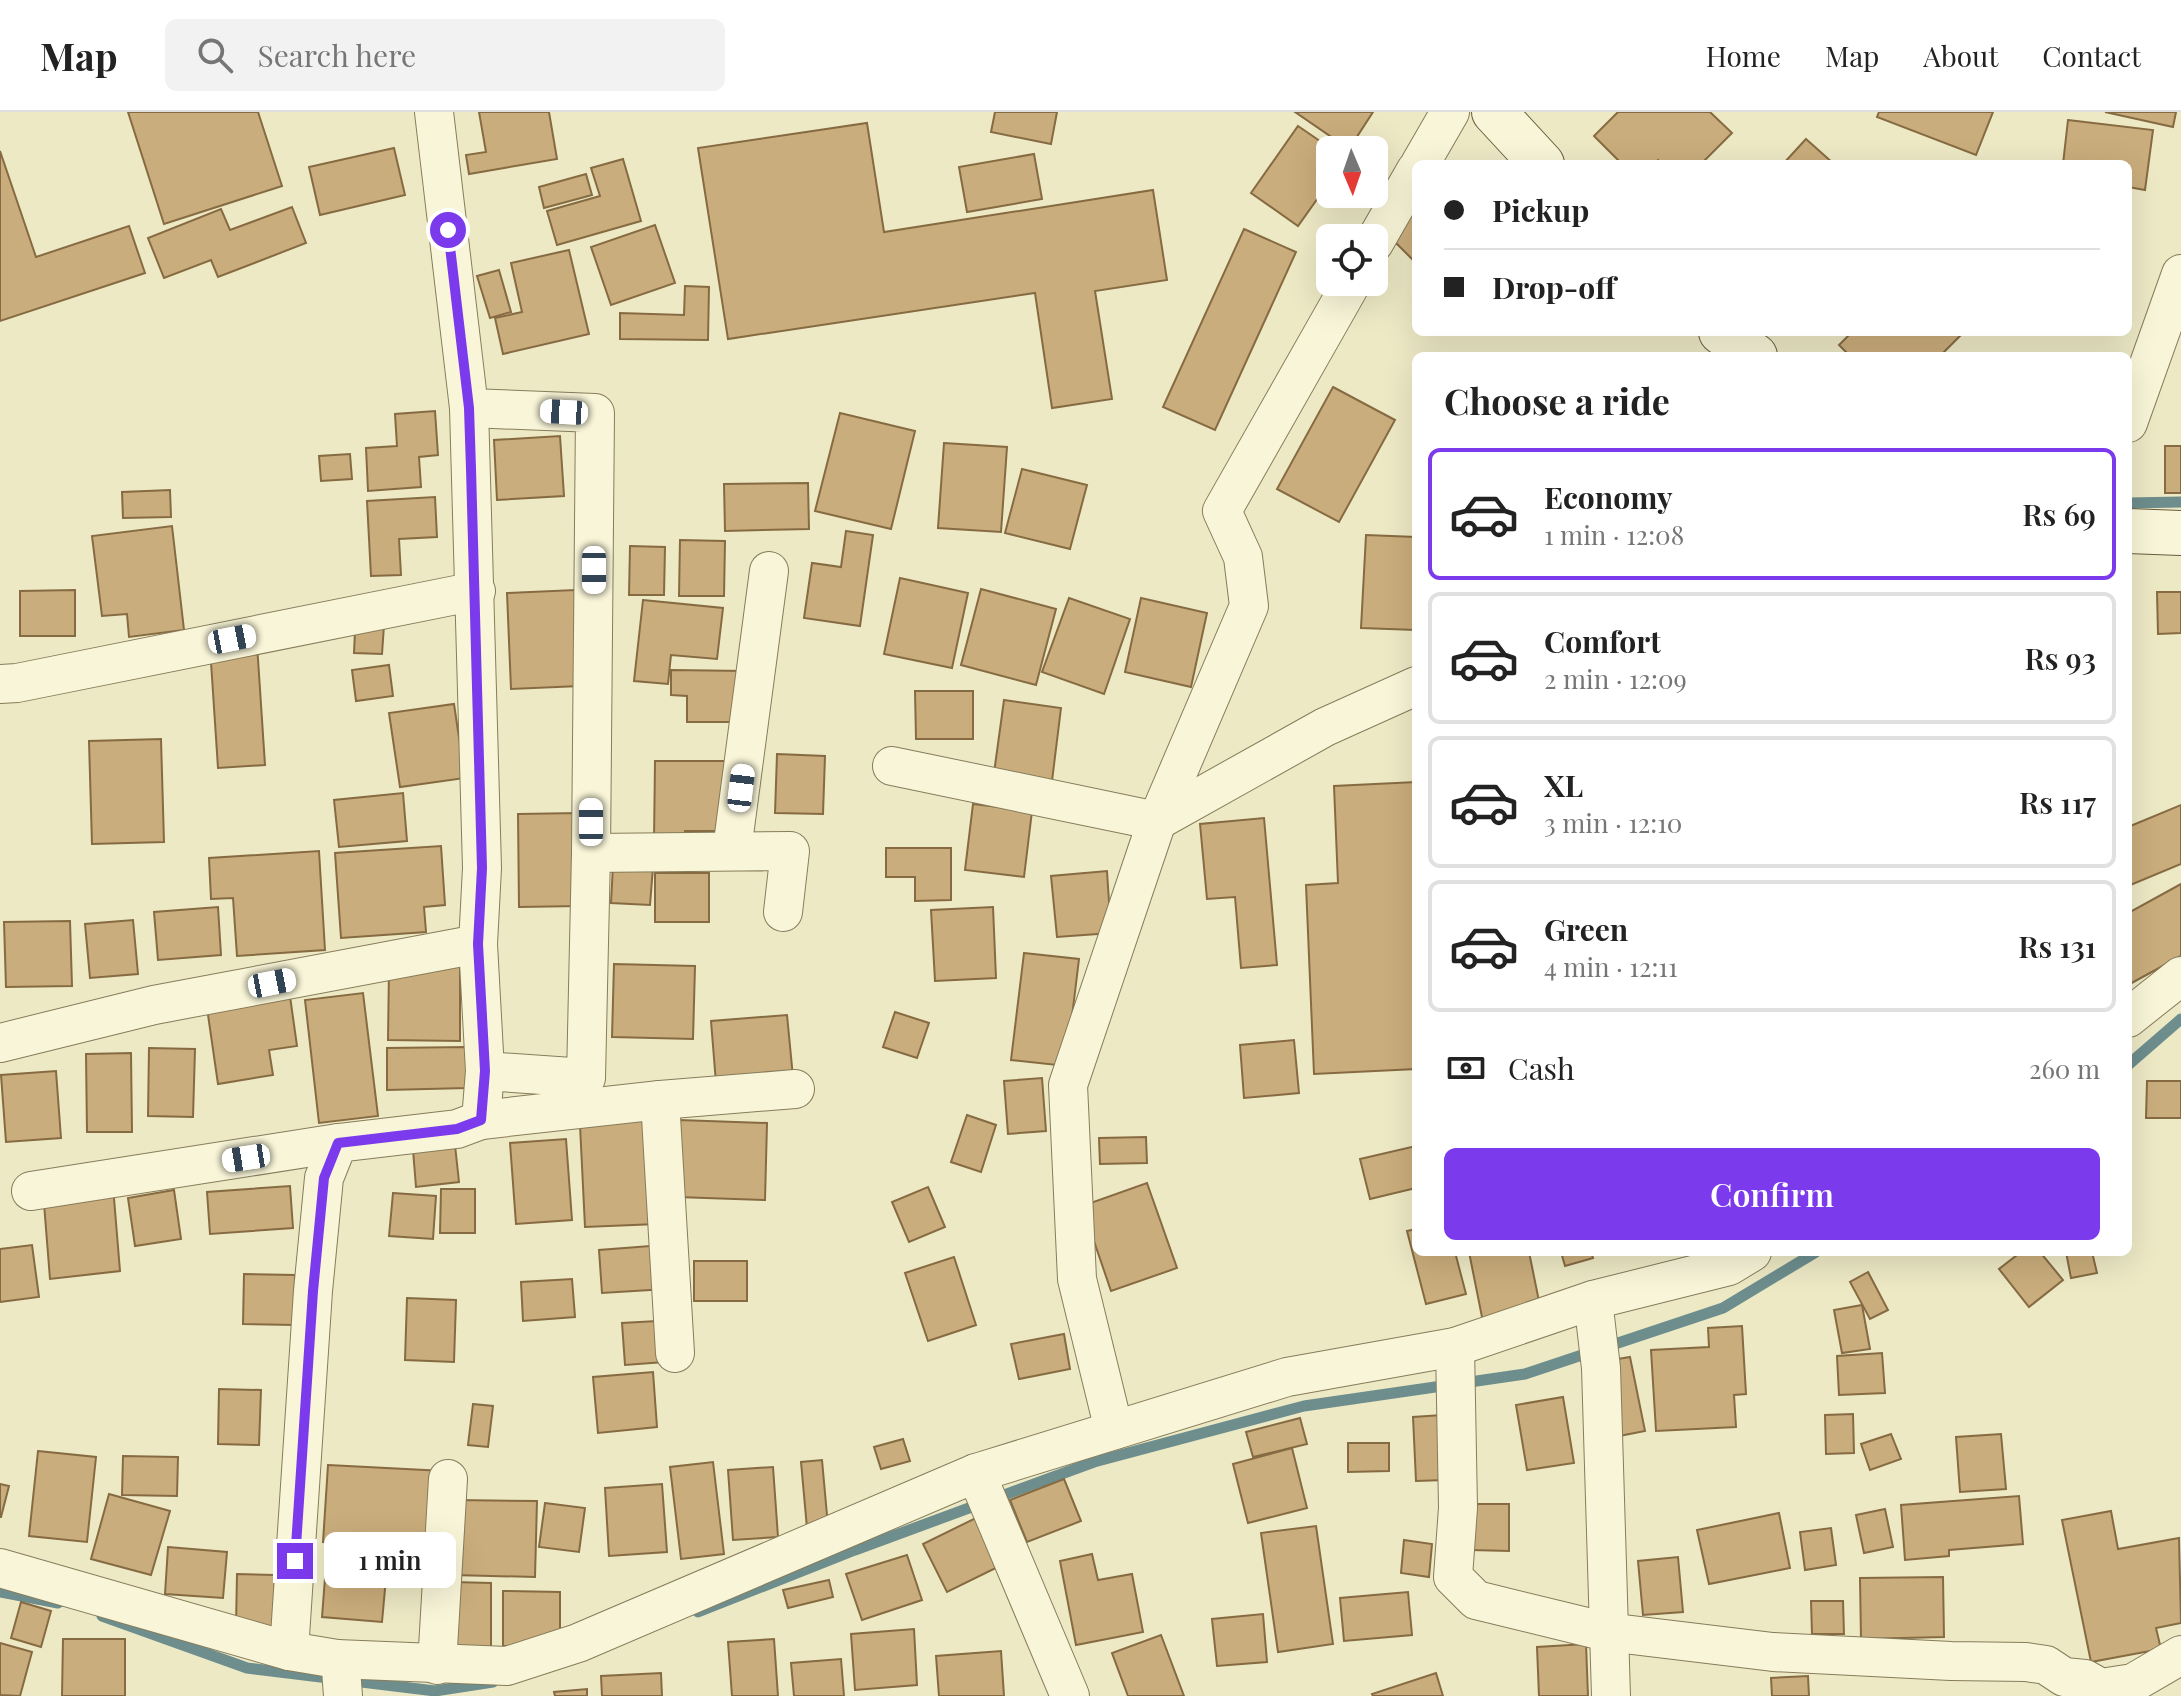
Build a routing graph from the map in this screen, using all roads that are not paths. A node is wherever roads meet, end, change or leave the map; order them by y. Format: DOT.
graph roads {
  1 [pos="434,112"];
  2 [pos="1450,112"];
  3 [pos="1494,112"];
  4 [pos="1422,160"];
  5 [pos="1538,160"];
  6 [pos="1412,177"];
  7 [pos="1385,224"];
  8 [pos="2181,274"];
  9 [pos="1344,296"];
  10 [pos="1727,336"];
  11 [pos="1749,352"];
  12 [pos="469,408"];
  13 [pos="2132,412"];
  14 [pos="2132,531"];
  15 [pos="2181,533"];
  16 [pos="769,571"];
  17 [pos="476,591"];
  18 [pos="0,684"];
  19 [pos="1412,688"];
  20 [pos="892,766"];
  21 [pos="1157,821"];
  22 [pos="732,850"];
  23 [pos="591,853"];
  24 [pos="783,912"];
  25 [pos="478,944"];
  26 [pos="2181,976"];
  27 [pos="2132,1015"];
  28 [pos="0,1043"];
  29 [pos="485,1071"];
  30 [pos="795,1089"];
  31 [pos="660,1100"];
  32 [pos="481,1120"];
  33 [pos="338,1143"];
  34 [pos="31,1191"];
  35 [pos="1745,1256"];
  36 [pos="1597,1334"];
  37 [pos="675,1353"];
  38 [pos="1456,1373"];
  39 [pos="1114,1430"];
  40 [pos="976,1473"];
  41 [pos="448,1479"];
  42 [pos="0,1568"];
  43 [pos="1607,1632"];
  44 [pos="289,1651"];
  45 [pos="2181,1655"];
  46 [pos="437,1665"];
  47 [pos="340,1675"];
  48 [pos="1070,1696"];
  49 [pos="1611,1696"];
  1 -- 12 [label="street"];
  2 -- 4 [label="street"];
  3 -- 5 [label="street"];
  6 -- 7 [label="street"];
  8 -- 13 [label="street"];
  9 -- 21 [label="street"];
  10 -- 11 [label="street"];
  12 -- 17 [label="street"];
  12 -- 23 [label="street"];
  14 -- 15 [label="street"];
  16 -- 22 [label="street"];
  17 -- 18 [label="street"];
  17 -- 25 [label="street"];
  19 -- 21 [label="street"];
  20 -- 21 [label="street"];
  21 -- 39 [label="street"];
  22 -- 23 [label="street"];
  22 -- 24 [label="street"];
  23 -- 29 [label="street"];
  25 -- 28 [label="street"];
  25 -- 29 [label="street"];
  26 -- 27 [label="street"];
  29 -- 32 [label="street"];
  30 -- 31 [label="street"];
  31 -- 32 [label="street"];
  31 -- 37 [label="street"];
  32 -- 33 [label="street"];
  33 -- 34 [label="street"];
  33 -- 44 [label="street"];
  35 -- 36 [label="street"];
  36 -- 38 [label="street"];
  36 -- 43 [label="street"];
  38 -- 39 [label="street"];
  38 -- 43 [label="street"];
  39 -- 40 [label="street"];
  40 -- 46 [label="street"];
  40 -- 48 [label="street"];
  41 -- 46 [label="street"];
  42 -- 44 [label="street"];
  43 -- 45 [label="street"];
  43 -- 49 [label="street"];
  44 -- 47 [label="street"];
  46 -- 47 [label="street"];
}
